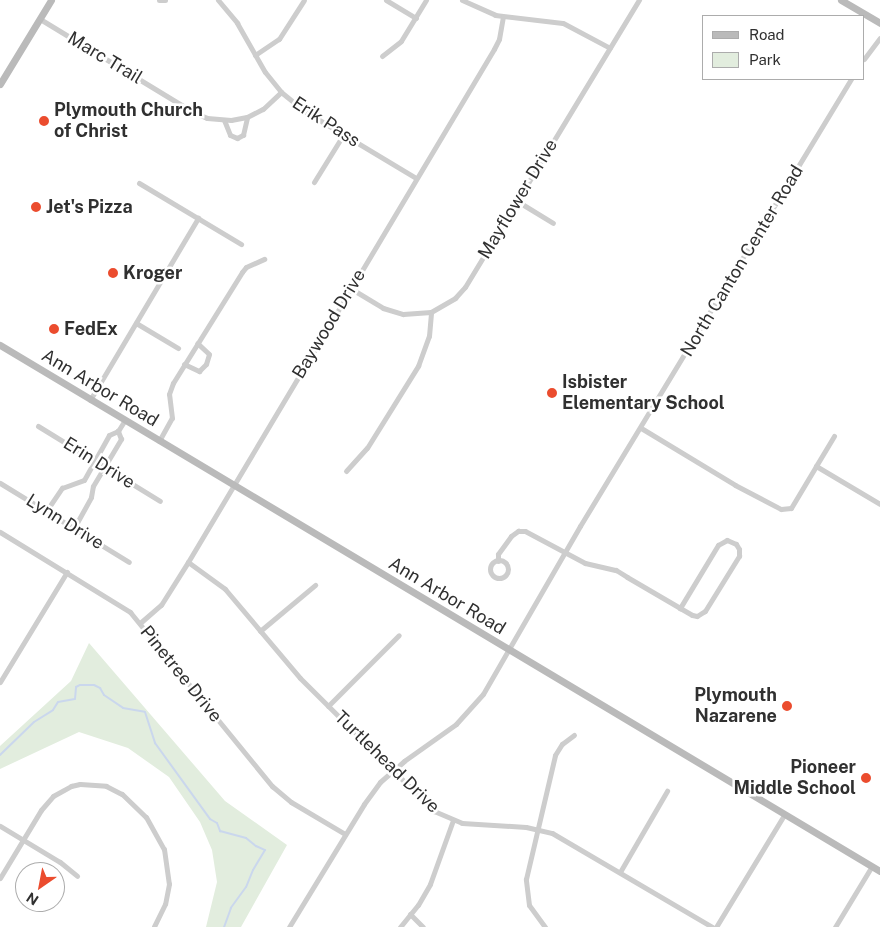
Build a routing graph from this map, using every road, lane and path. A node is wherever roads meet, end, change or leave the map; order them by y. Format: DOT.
graph roads {
  1 [pos="51,0"];
  2 [pos="159,0"];
  3 [pos="165,0"];
  4 [pos="218,0"];
  5 [pos="304,0"];
  6 [pos="386,0"];
  7 [pos="426,0"];
  8 [pos="462,0"];
  9 [pos="639,0"];
  10 [pos="841,0"];
  11 [pos="503,17"];
  12 [pos="416,18"];
  13 [pos="40,19"];
  14 [pos="880,23"];
  15 [pos="880,38"];
  16 [pos="610,48"];
  17 [pos="255,55"];
  18 [pos="382,56"];
  19 [pos="865,58"];
  20 [pos="850,80"];
  21 [pos="0,84"];
  22 [pos="281,92"];
  23 [pos="247,117"];
  24 [pos="224,120"];
  25 [pos="343,135"];
  26 [pos="416,178"];
  27 [pos="314,182"];
  28 [pos="139,183"];
  29 [pos="517,201"];
  30 [pos="198,218"];
  31 [pos="553,222"];
  32 [pos="240,244"];
  33 [pos="264,259"];
  34 [pos="350,288"];
  35 [pos="431,312"];
  36 [pos="136,323"];
  37 [pos="197,343"];
  38 [pos="0,345"];
  39 [pos="178,348"];
  40 [pos="184,364"];
  41 [pos="90,400"];
  42 [pos="125,420"];
  43 [pos="38,426"];
  44 [pos="641,428"];
  45 [pos="118,431"];
  46 [pos="834,436"];
  47 [pos="158,440"];
  48 [pos="95,461"];
  49 [pos="816,466"];
  50 [pos="105,467"];
  51 [pos="346,471"];
  52 [pos="84,480"];
  53 [pos="0,483"];
  54 [pos="233,485"];
  55 [pos="93,486"];
  56 [pos="160,501"];
  57 [pos="880,504"];
  58 [pos="47,510"];
  59 [pos="74,528"];
  60 [pos="0,532"];
  61 [pos="565,554"];
  62 [pos="498,561"];
  63 [pos="129,562"];
  64 [pos="188,562"];
  65 [pos="67,572"];
  66 [pos="315,585"];
  67 [pos="680,608"];
  68 [pos="140,623"];
  69 [pos="260,631"];
  70 [pos="399,635"];
  71 [pos="509,651"];
  72 [pos="0,682"];
  73 [pos="328,706"];
  74 [pos="574,735"];
  75 [pos="392,770"];
  76 [pos="667,791"];
  77 [pos="784,815"];
  78 [pos="453,820"];
  79 [pos="0,826"];
  80 [pos="537,829"];
  81 [pos="345,834"];
  82 [pos="23,840"];
  83 [pos="872,866"];
  84 [pos="880,871"];
  85 [pos="620,872"];
  86 [pos="77,876"];
  87 [pos="0,878"];
  88 [pos="410,914"];
  89 [pos="154,927"];
  90 [pos="290,927"];
  91 [pos="400,927"];
  92 [pos="423,927"];
  93 [pos="545,927"];
  94 [pos="712,927"];
  95 [pos="716,927"];
  96 [pos="835,927"];
  1 -- 13 [label="main road"];
  2 -- 3 [label="street"];
  4 -- 17 [label="street, Erik Pass"];
  5 -- 17 [label="street"];
  6 -- 12 [label="street"];
  7 -- 12 [label="street"];
  8 -- 11 [label="street"];
  9 -- 16 [label="street, Mayflower Drive"];
  10 -- 14 [label="main road"];
  11 -- 16 [label="street"];
  11 -- 26 [label="street, Baywood Drive"];
  12 -- 18 [label="street"];
  13 -- 21 [label="main road"];
  13 -- 24 [label="street, Marc Trail"];
  15 -- 19 [label="street"];
  16 -- 29 [label="street, Mayflower Drive"];
  17 -- 22 [label="street, Erik Pass"];
  20 -- 44 [label="street, North Canton Center Road"];
  22 -- 23 [label="street, Marc Trail"];
  22 -- 25 [label="street, Erik Pass"];
  23 -- 24 [label="street, Marc Trail"];
  23 -- 24 [label="street"];
  25 -- 26 [label="street, Erik Pass"];
  25 -- 27 [label="street"];
  26 -- 34 [label="street, Baywood Drive"];
  28 -- 30 [label="street"];
  29 -- 31 [label="street"];
  29 -- 35 [label="street, Mayflower Drive"];
  30 -- 32 [label="street"];
  30 -- 36 [label="street"];
  33 -- 37 [label="street"];
  34 -- 35 [label="street, Mayflower Drive"];
  34 -- 54 [label="street, Baywood Drive"];
  35 -- 51 [label="street"];
  36 -- 39 [label="street"];
  36 -- 41 [label="street"];
  37 -- 40 [label="street"];
  37 -- 40 [label="street"];
  38 -- 41 [label="main road, Ann Arbor Road"];
  40 -- 47 [label="street"];
  41 -- 42 [label="main road, Ann Arbor Road"];
  42 -- 45 [label="street"];
  42 -- 47 [label="main road, Ann Arbor Road"];
  43 -- 48 [label="street, Erin Drive"];
  44 -- 49 [label="street"];
  44 -- 61 [label="street, North Canton Center Road"];
  45 -- 48 [label="street"];
  45 -- 50 [label="street"];
  46 -- 49 [label="street"];
  47 -- 54 [label="main road, Ann Arbor Road"];
  48 -- 50 [label="street, Erin Drive"];
  48 -- 52 [label="street"];
  49 -- 57 [label="street"];
  50 -- 55 [label="street"];
  50 -- 56 [label="street, Erin Drive"];
  52 -- 55 [label="street"];
  52 -- 58 [label="street"];
  53 -- 58 [label="street, Lynn Drive"];
  54 -- 64 [label="street, Baywood Drive"];
  54 -- 71 [label="main road, Ann Arbor Road"];
  55 -- 59 [label="street"];
  58 -- 59 [label="street, Lynn Drive"];
  59 -- 63 [label="street, Lynn Drive"];
  60 -- 65 [label="street, Pinetree Drive"];
  61 -- 62 [label="street"];
  61 -- 67 [label="street"];
  61 -- 71 [label="street, North Canton Center Road"];
  64 -- 68 [label="street, Baywood Drive"];
  64 -- 69 [label="street, Turtlehead Drive"];
  65 -- 68 [label="street, Pinetree Drive"];
  65 -- 72 [label="street"];
  66 -- 69 [label="street"];
  67 -- 67 [label="street"];
  68 -- 81 [label="street, Pinetree Drive"];
  69 -- 73 [label="street, Turtlehead Drive"];
  70 -- 73 [label="street"];
  71 -- 75 [label="street, North Canton Center Road"];
  71 -- 77 [label="main road, Ann Arbor Road"];
  73 -- 75 [label="street, Turtlehead Drive"];
  74 -- 80 [label="street"];
  75 -- 78 [label="street, Turtlehead Drive"];
  75 -- 81 [label="street, North Canton Center Road"];
  76 -- 85 [label="street"];
  77 -- 83 [label="main road, Ann Arbor Road"];
  77 -- 95 [label="street"];
  78 -- 80 [label="street, Turtlehead Drive"];
  78 -- 88 [label="street"];
  79 -- 82 [label="street"];
  80 -- 85 [label="street, Turtlehead Drive"];
  80 -- 93 [label="street"];
  81 -- 90 [label="street, North Canton Center Road"];
  82 -- 86 [label="street"];
  82 -- 87 [label="street"];
  82 -- 89 [label="street"];
  83 -- 84 [label="main road, Ann Arbor Road"];
  83 -- 96 [label="street"];
  85 -- 94 [label="street, Turtlehead Drive"];
  88 -- 91 [label="street"];
  88 -- 92 [label="street"];
}
